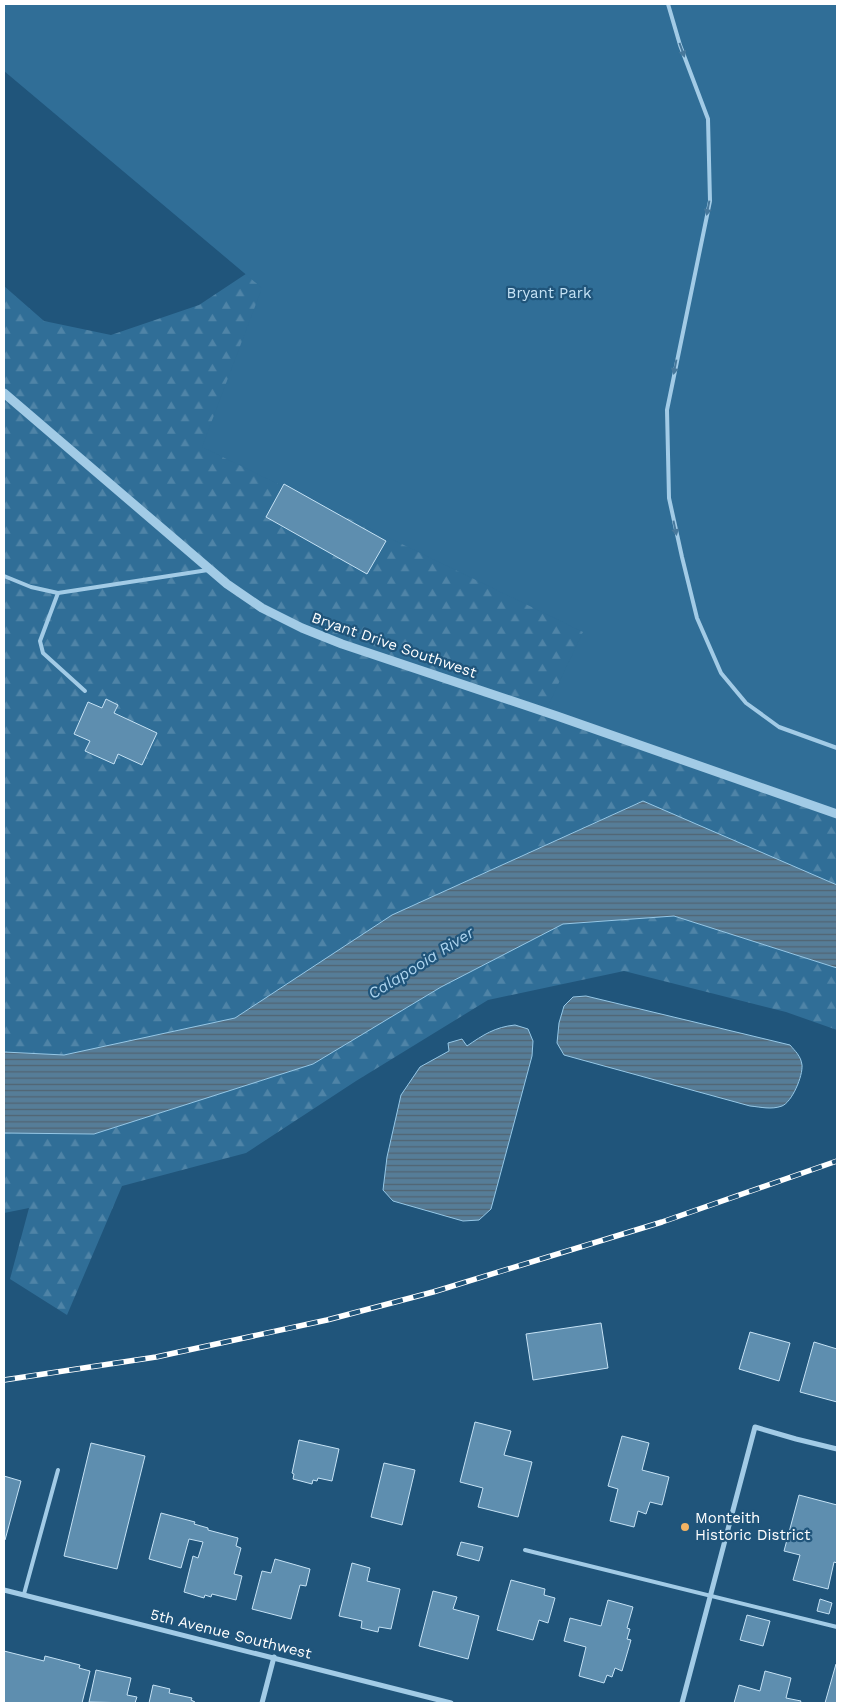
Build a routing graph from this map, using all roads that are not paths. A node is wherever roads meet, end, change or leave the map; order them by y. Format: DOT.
graph roads {
  1 [pos="668,4"];
  2 [pos="4,393"];
  3 [pos="210,570"];
  4 [pos="4,576"];
  5 [pos="58,593"];
  6 [pos="85,691"];
  7 [pos="837,748"];
  8 [pos="837,814"];
  9 [pos="837,1449"];
  10 [pos="58,1470"];
  11 [pos="525,1550"];
  12 [pos="4,1590"];
  13 [pos="24,1594"];
  14 [pos="710,1595"];
  15 [pos="837,1627"];
  16 [pos="274,1658"];
  17 [pos="262,1703"];
  18 [pos="451,1703"];
  19 [pos="682,1703"];
  1 -- 7 [label="lane, one-way"];
  2 -- 3 [label="street, Bryant Drive Southwest"];
  3 -- 5 [label="lane"];
  3 -- 8 [label="street, Bryant Drive Southwest"];
  4 -- 5 [label="lane"];
  5 -- 6 [label="lane"];
  9 -- 14 [label="street"];
  10 -- 13 [label="lane"];
  11 -- 14 [label="lane"];
  12 -- 13 [label="street, 5th Avenue Southwest"];
  13 -- 16 [label="street, 5th Avenue Southwest"];
  14 -- 15 [label="lane"];
  14 -- 19 [label="street"];
  16 -- 17 [label="street"];
  16 -- 18 [label="street, 5th Avenue Southwest"];
}
